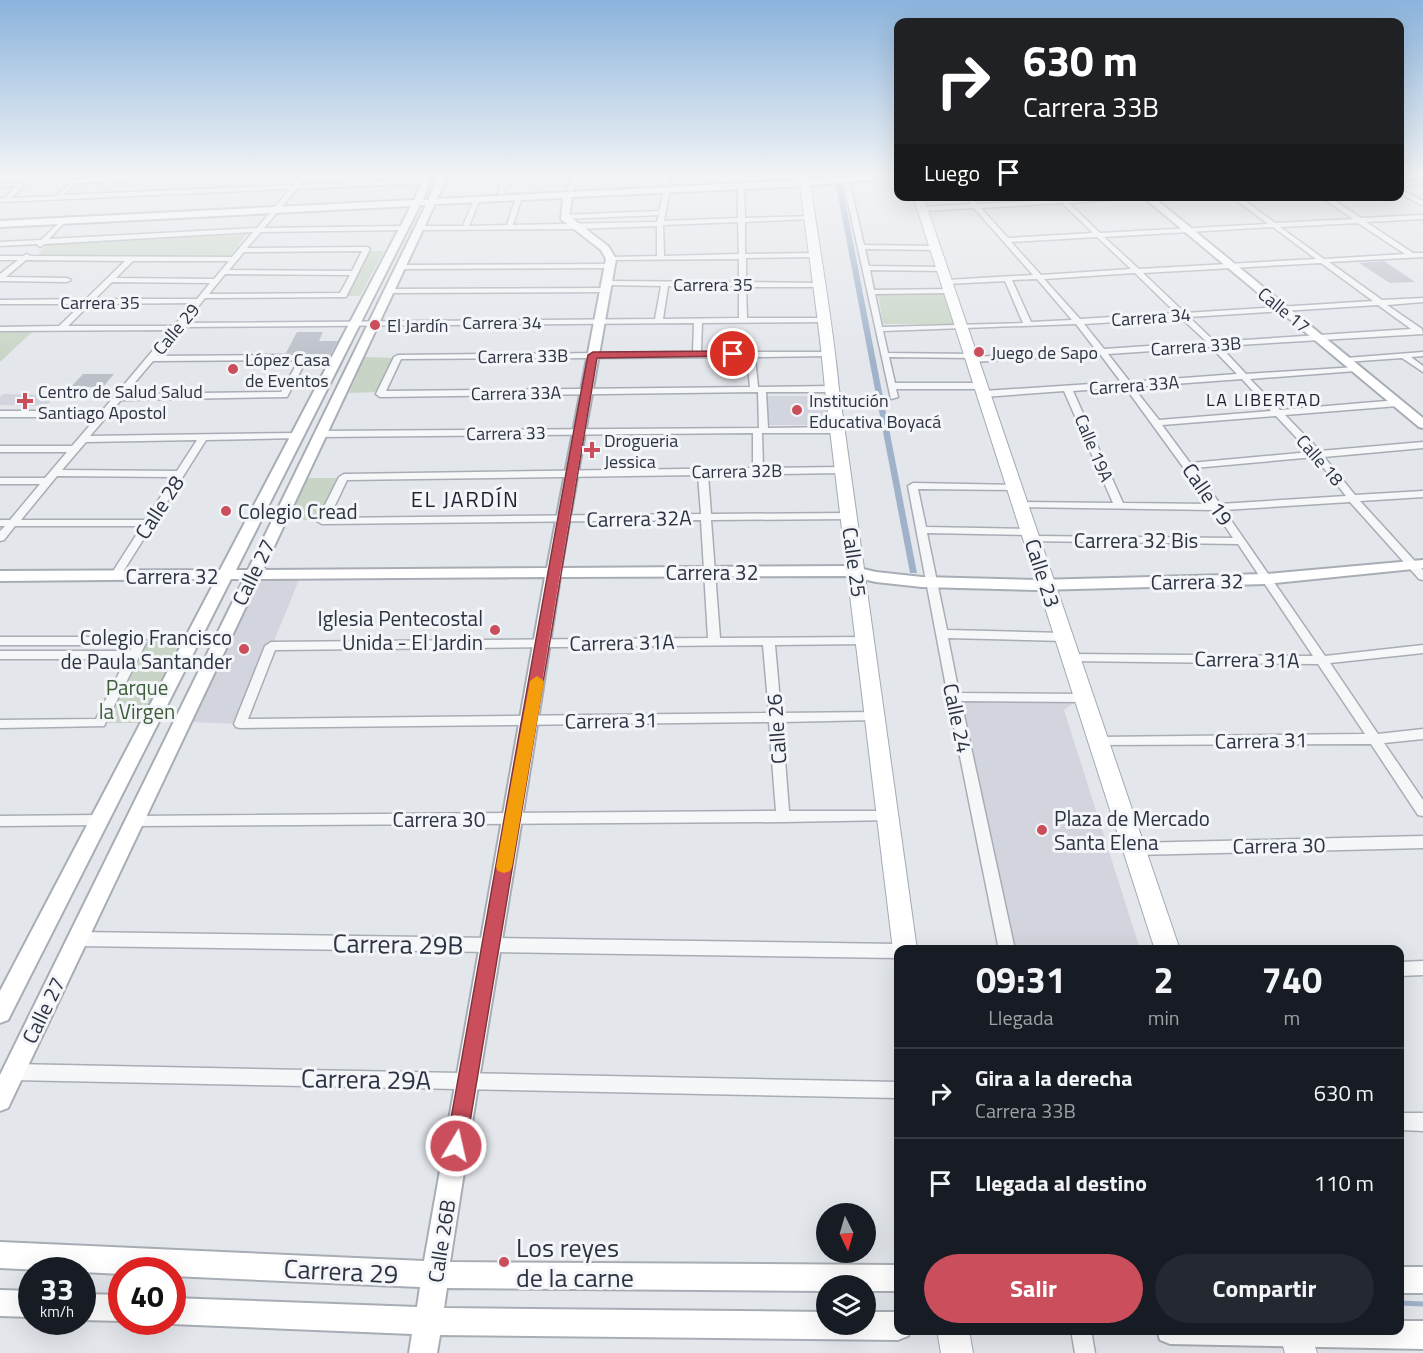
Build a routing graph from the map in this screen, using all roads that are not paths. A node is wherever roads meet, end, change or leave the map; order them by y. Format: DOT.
graph roads {
  1 [pos="47,238"];
  2 [pos="113,238"];
  3 [pos="252,238"];
  4 [pos="399,238"];
  5 [pos="415,238"];
  6 [pos="591,238"];
  7 [pos="660,238"];
  8 [pos="742,238"];
  9 [pos="812,238"];
  10 [pos="858,238"];
  11 [pos="932,238"];
  12 [pos="1041,238"];
  13 [pos="1103,238"];
  14 [pos="1197,238"];
  15 [pos="1292,238"];
  16 [pos="1387,238"];
  17 [pos="1006,240"];
  18 [pos="44,242"];
  19 [pos="0,244"];
  20 [pos="861,247"];
  21 [pos="935,248"];
  22 [pos="243,250"];
  23 [pos="814,255"];
  24 [pos="1413,255"];
  25 [pos="1423,255"];
  26 [pos="742,256"];
  27 [pos="0,258"];
  28 [pos="24,258"];
  29 [pos="661,258"];
  30 [pos="131,259"];
  31 [pos="235,259"];
  32 [pos="1323,261"];
  33 [pos="610,262"];
  34 [pos="1423,262"];
  35 [pos="1231,266"];
  36 [pos="402,267"];
  37 [pos="866,268"];
  38 [pos="942,269"];
  39 [pos="1138,271"];
  40 [pos="224,272"];
  41 [pos="354,273"];
  42 [pos="1041,277"];
  43 [pos="0,279"];
  44 [pos="1008,279"];
  45 [pos="67,280"];
  46 [pos="111,280"];
  47 [pos="216,281"];
  48 [pos="665,284"];
  49 [pos="743,284"];
  50 [pos="820,285"];
  51 [pos="605,286"];
  52 [pos="949,287"];
  53 [pos="390,291"];
  54 [pos="871,292"];
  55 [pos="202,299"];
  56 [pos="1423,300"];
  57 [pos="0,302"];
  58 [pos="89,302"];
  59 [pos="1380,303"];
  60 [pos="1282,308"];
  61 [pos="1184,314"];
  62 [pos="743,320"];
  63 [pos="826,320"];
  64 [pos="598,321"];
  65 [pos="659,321"];
  66 [pos="698,321"];
  67 [pos="1077,322"];
  68 [pos="374,323"];
  69 [pos="355,324"];
  70 [pos="1028,325"];
  71 [pos="178,326"];
  72 [pos="0,328"];
  73 [pos="62,329"];
  74 [pos="879,329"];
  75 [pos="963,329"];
  76 [pos="1421,333"];
  77 [pos="1318,338"];
  78 [pos="1213,344"];
  79 [pos="1103,352"];
  80 [pos="751,354"];
  81 [pos="828,354"];
  82 [pos="1423,354"];
  83 [pos="593,355"];
  84 [pos="697,355"];
  85 [pos="885,355"];
  86 [pos="1404,356"];
  87 [pos="973,358"];
  88 [pos="150,359"];
  89 [pos="1346,360"];
  90 [pos="1356,369"];
  91 [pos="1423,370"];
  92 [pos="1243,377"];
  93 [pos="1128,385"];
  94 [pos="892,386"];
  95 [pos="832,389"];
  96 [pos="758,390"];
  97 [pos="983,390"];
  98 [pos="1068,390"];
  99 [pos="587,392"];
  100 [pos="380,394"];
  101 [pos="119,397"];
  102 [pos="894,397"];
  103 [pos="1398,404"];
  104 [pos="1279,413"];
  105 [pos="0,414"];
  106 [pos="104,414"];
  107 [pos="1420,419"];
  108 [pos="1156,423"];
  109 [pos="760,430"];
  110 [pos="837,430"];
  111 [pos="579,432"];
  112 [pos="320,434"];
  113 [pos="297,436"];
  114 [pos="203,438"];
  115 [pos="84,439"];
  116 [pos="1423,445"];
  117 [pos="0,449"];
  118 [pos="75,449"];
  119 [pos="1317,454"];
  120 [pos="1188,466"];
  121 [pos="842,470"];
  122 [pos="758,471"];
  123 [pos="703,472"];
  124 [pos="571,473"];
  125 [pos="179,474"];
  126 [pos="51,477"];
  127 [pos="0,481"];
  128 [pos="1015,487"];
  129 [pos="1423,494"];
  130 [pos="1354,500"];
  131 [pos="1021,505"];
  132 [pos="1119,506"];
  133 [pos="1218,507"];
  134 [pos="849,516"];
  135 [pos="707,517"];
  136 [pos="563,519"];
  137 [pos="322,521"];
  138 [pos="0,523"];
  139 [pos="12,523"];
  140 [pos="148,523"];
  141 [pos="922,530"];
  142 [pos="1031,535"];
  143 [pos="0,538"];
  144 [pos="1240,541"];
  145 [pos="1419,569"];
  146 [pos="710,572"];
  147 [pos="553,573"];
  148 [pos="857,573"];
  149 [pos="0,576"];
  150 [pos="115,576"];
  151 [pos="226,576"];
  152 [pos="252,576"];
  153 [pos="1266,579"];
  154 [pos="927,583"];
  155 [pos="1047,584"];
  156 [pos="942,634"];
  157 [pos="1065,637"];
  158 [pos="865,639"];
  159 [pos="769,640"];
  160 [pos="0,641"];
  161 [pos="714,641"];
  162 [pos="543,643"];
  163 [pos="1423,650"];
  164 [pos="0,655"];
  165 [pos="134,655"];
  166 [pos="1071,658"];
  167 [pos="1321,660"];
  168 [pos="954,697"];
  169 [pos="1085,698"];
  170 [pos="875,716"];
  171 [pos="774,717"];
  172 [pos="530,721"];
  173 [pos="0,724"];
  174 [pos="240,724"];
  175 [pos="1423,734"];
  176 [pos="1374,739"];
  177 [pos="1099,742"];
  178 [pos="1423,811"];
  179 [pos="888,816"];
  180 [pos="783,817"];
  181 [pos="512,819"];
  182 [pos="100,820"];
  183 [pos="0,821"];
  184 [pos="134,821"];
  185 [pos="1423,842"];
  186 [pos="1134,849"];
  187 [pos="77,939"];
  188 [pos="490,945"];
  189 [pos="904,945"];
  190 [pos="1006,945"];
  191 [pos="1166,945"];
  192 [pos="894,951"];
  193 [pos="1423,968"];
  194 [pos="1404,969"];
  195 [pos="0,1013"];
  196 [pos="13,1072"];
  197 [pos="466,1082"];
  198 [pos="894,1090"];
  199 [pos="0,1100"];
  200 [pos="1404,1122"];
  201 [pos="1423,1122"];
  202 [pos="0,1255"];
  203 [pos="435,1275"];
  204 [pos="894,1278"];
  205 [pos="1404,1280"];
  206 [pos="1423,1280"];
  207 [pos="0,1303"];
  208 [pos="18,1304"];
  209 [pos="186,1312"];
  210 [pos="429,1321"];
  211 [pos="894,1326"];
  212 [pos="954,1335"];
  213 [pos="1082,1335"];
  214 [pos="1240,1335"];
  215 [pos="1423,1335"];
  216 [pos="1296,1339"];
  217 [pos="423,1353"];
  218 [pos="957,1353"];
  219 [pos="1085,1353"];
  1 -- 18 [label="street"];
  2 -- 18 [label="street"];
  3 -- 22 [label="street, Calle 29"];
  4 -- 69 [label="main road, Calle 27"];
  5 -- 36 [label="main road, Calle 27"];
  6 -- 33 [label="main road"];
  7 -- 29 [label="street"];
  8 -- 26 [label="street"];
  9 -- 23 [label="main road, Calle 25"];
  10 -- 20 [label="street"];
  11 -- 21 [label="main road, Calle 23"];
  12 -- 17 [label="street"];
  13 -- 39 [label="street, Calle 18"];
  14 -- 35 [label="main road, Calle 17"];
  15 -- 32 [label="street"];
  16 -- 24 [label="street"];
  17 -- 42 [label="street, Calle 19"];
  18 -- 19 [label="street"];
  18 -- 28 [label="street"];
  20 -- 21 [label="street"];
  20 -- 37 [label="street"];
  21 -- 38 [label="main road, Calle 23"];
  22 -- 31 [label="street, Calle 29"];
  22 -- 41 [label="street"];
  23 -- 26 [label="street"];
  23 -- 50 [label="main road, Calle 25"];
  24 -- 25 [label="street"];
  24 -- 32 [label="street"];
  24 -- 34 [label="street"];
  26 -- 29 [label="street"];
  26 -- 49 [label="street"];
  27 -- 28 [label="street"];
  28 -- 30 [label="street"];
  28 -- 43 [label="street"];
  29 -- 33 [label="street"];
  30 -- 31 [label="street"];
  30 -- 46 [label="street"];
  31 -- 40 [label="street, Calle 29"];
  32 -- 35 [label="street"];
  32 -- 59 [label="street"];
  33 -- 36 [label="street"];
  33 -- 51 [label="main road, Calle 26B"];
  35 -- 39 [label="street"];
  35 -- 60 [label="main road, Calle 17"];
  36 -- 53 [label="main road, Calle 27"];
  37 -- 38 [label="street"];
  37 -- 54 [label="street"];
  38 -- 52 [label="main road, Calle 23"];
  39 -- 42 [label="street"];
  39 -- 61 [label="street, Calle 18"];
  40 -- 41 [label="street"];
  40 -- 47 [label="street, Calle 29"];
  41 -- 55 [label="street, Carrera 35"];
  42 -- 44 [label="street"];
  42 -- 67 [label="street, Calle 19"];
  43 -- 45 [label="street"];
  44 -- 52 [label="street"];
  44 -- 70 [label="street"];
  46 -- 47 [label="street"];
  46 -- 58 [label="street"];
  47 -- 55 [label="street, Calle 29"];
  48 -- 49 [label="street, Carrera 35"];
  48 -- 51 [label="street, Carrera 35"];
  48 -- 65 [label="street"];
  49 -- 50 [label="street, Carrera 35"];
  49 -- 62 [label="street"];
  50 -- 63 [label="main road, Calle 25"];
  51 -- 53 [label="street, Carrera 35"];
  51 -- 64 [label="main road, Calle 26B"];
  52 -- 54 [label="street"];
  52 -- 75 [label="main road, Calle 23"];
  53 -- 68 [label="main road, Calle 27"];
  54 -- 74 [label="street"];
  55 -- 58 [label="street, Carrera 35"];
  55 -- 71 [label="street, Calle 29"];
  56 -- 59 [label="street, Carrera 34"];
  57 -- 58 [label="street, Carrera 35"];
  58 -- 73 [label="street"];
  59 -- 60 [label="street, Carrera 34"];
  59 -- 76 [label="street"];
  60 -- 61 [label="street, Carrera 34"];
  60 -- 77 [label="main road, Calle 17"];
  61 -- 67 [label="street, Carrera 34"];
  61 -- 78 [label="street, Calle 18"];
  62 -- 63 [label="street, Carrera 34"];
  62 -- 66 [label="street, Carrera 34"];
  63 -- 81 [label="main road, Calle 25"];
  64 -- 65 [label="street, Carrera 34"];
  64 -- 68 [label="street, Carrera 34"];
  64 -- 83 [label="main road, Calle 26B"];
  65 -- 66 [label="street, Carrera 34"];
  66 -- 84 [label="street"];
  67 -- 70 [label="street, Carrera 34"];
  67 -- 79 [label="street, Calle 19"];
  68 -- 69 [label="street, Carrera 34"];
  68 -- 112 [label="main road, Calle 27"];
  69 -- 71 [label="street, Carrera 34"];
  69 -- 113 [label="main road, Calle 27"];
  70 -- 75 [label="street, Carrera 34"];
  71 -- 73 [label="street, Carrera 34"];
  71 -- 88 [label="street, Calle 29"];
  72 -- 73 [label="street, Carrera 34"];
  74 -- 75 [label="street, Carrera 34"];
  74 -- 85 [label="street"];
  75 -- 87 [label="main road, Calle 23"];
  76 -- 77 [label="street, Carrera 33B"];
  77 -- 78 [label="street, Carrera 33B"];
  77 -- 89 [label="main road, Calle 17"];
  78 -- 79 [label="street, Carrera 33B"];
  78 -- 92 [label="street, Calle 18"];
  79 -- 87 [label="street, Carrera 33B"];
  79 -- 93 [label="street, Calle 19"];
  80 -- 81 [label="street, Carrera 33B"];
  80 -- 84 [label="street, Carrera 33B"];
  80 -- 96 [label="street"];
  81 -- 95 [label="main road, Calle 25"];
  82 -- 86 [label="street"];
  83 -- 84 [label="street, Carrera 33B"];
  83 -- 99 [label="main road, Calle 26B"];
  83 -- 100 [label="street, Carrera 33B"];
  85 -- 87 [label="street, Carrera 33B"];
  85 -- 94 [label="street"];
  86 -- 89 [label="street"];
  86 -- 91 [label="street"];
  87 -- 97 [label="main road, Calle 23"];
  88 -- 101 [label="street, Calle 29"];
  88 -- 101 [label="street"];
  89 -- 90 [label="main road, Calle 17"];
  90 -- 92 [label="street, Carrera 33A"];
  90 -- 103 [label="main road, Calle 17"];
  92 -- 93 [label="street, Carrera 33A"];
  92 -- 104 [label="street, Calle 18"];
  93 -- 98 [label="street, Carrera 33A"];
  93 -- 108 [label="street, Calle 19"];
  94 -- 97 [label="street, Carrera 33A"];
  94 -- 102 [label="street"];
  95 -- 96 [label="street, Carrera 33A"];
  95 -- 110 [label="main road, Calle 25"];
  96 -- 99 [label="street, Carrera 33A"];
  96 -- 109 [label="street"];
  97 -- 98 [label="street, Carrera 33A"];
  97 -- 128 [label="main road, Calle 23"];
  98 -- 132 [label="street, Calle 19A"];
  99 -- 100 [label="street, Carrera 33A"];
  99 -- 111 [label="main road, Calle 26B"];
  101 -- 106 [label="street, Calle 29"];
  103 -- 104 [label="street"];
  103 -- 107 [label="main road, Calle 17"];
  104 -- 108 [label="street"];
  104 -- 119 [label="street, Calle 18"];
  105 -- 106 [label="street"];
  106 -- 115 [label="street, Calle 29"];
  108 -- 120 [label="street, Calle 19"];
  109 -- 110 [label="street, Carrera 33"];
  109 -- 111 [label="street, Carrera 33"];
  109 -- 122 [label="street"];
  110 -- 121 [label="main road, Calle 25"];
  111 -- 112 [label="street, Carrera 33"];
  111 -- 124 [label="main road, Calle 26B"];
  112 -- 152 [label="main road, Calle 27"];
  113 -- 114 [label="street"];
  113 -- 151 [label="main road, Calle 27"];
  114 -- 115 [label="street"];
  114 -- 125 [label="street, Calle 28"];
  115 -- 118 [label="street, Calle 29"];
  116 -- 119 [label="street"];
  117 -- 118 [label="street"];
  118 -- 126 [label="street, Calle 29"];
  119 -- 120 [label="street"];
  119 -- 130 [label="street, Calle 18"];
  120 -- 133 [label="street, Calle 19"];
  121 -- 122 [label="street, Carrera 32B"];
  121 -- 134 [label="main road, Calle 25"];
  122 -- 123 [label="street, Carrera 32B"];
  123 -- 124 [label="street, Carrera 32B"];
  123 -- 135 [label="street"];
  124 -- 136 [label="main road, Calle 26B"];
  124 -- 137 [label="street, Carrera 32B"];
  125 -- 126 [label="street"];
  125 -- 140 [label="street, Calle 28"];
  126 -- 127 [label="street"];
  126 -- 139 [label="street, Calle 29"];
  128 -- 131 [label="main road, Calle 23"];
  128 -- 141 [label="street, Calle 24"];
  129 -- 130 [label="street"];
  130 -- 133 [label="street"];
  130 -- 145 [label="street, Calle 18"];
  131 -- 132 [label="street"];
  131 -- 142 [label="main road, Calle 23"];
  132 -- 133 [label="street"];
  133 -- 144 [label="street, Calle 19"];
  134 -- 135 [label="street, Carrera 32A"];
  134 -- 148 [label="main road, Calle 25"];
  135 -- 136 [label="street, Carrera 32A"];
  135 -- 146 [label="street"];
  136 -- 137 [label="street, Carrera 32A"];
  136 -- 147 [label="main road, Calle 26B"];
  138 -- 139 [label="street"];
  139 -- 140 [label="street"];
  139 -- 143 [label="street, Calle 29"];
  140 -- 150 [label="street, Calle 28"];
  141 -- 142 [label="street, Carrera 32 Bis"];
  141 -- 154 [label="street, Calle 24"];
  142 -- 144 [label="street, Carrera 32 Bis"];
  142 -- 155 [label="main road, Calle 23"];
  144 -- 153 [label="street, Calle 19"];
  145 -- 153 [label="main road, Carrera 32"];
  146 -- 147 [label="main road, Carrera 32"];
  146 -- 148 [label="main road, Carrera 32"];
  146 -- 161 [label="street"];
  147 -- 152 [label="main road, Carrera 32"];
  147 -- 162 [label="main road, Calle 26B"];
  148 -- 154 [label="main road, Carrera 32"];
  148 -- 158 [label="main road, Calle 25"];
  149 -- 150 [label="main road, Carrera 32"];
  150 -- 151 [label="main road, Carrera 32"];
  151 -- 152 [label="main road, Carrera 32"];
  151 -- 182 [label="main road, Calle 27"];
  152 -- 184 [label="main road, Calle 27"];
  153 -- 155 [label="main road, Carrera 32"];
  153 -- 167 [label="street, Calle 19"];
  154 -- 155 [label="main road, Carrera 32"];
  154 -- 156 [label="street, Calle 24"];
  155 -- 157 [label="main road, Calle 23"];
  156 -- 157 [label="street"];
  156 -- 168 [label="street, Calle 24"];
  157 -- 166 [label="main road, Calle 23"];
  158 -- 159 [label="street, Carrera 31A"];
  158 -- 170 [label="main road, Calle 25"];
  159 -- 161 [label="street, Carrera 31A"];
  159 -- 171 [label="street, Calle 26"];
  160 -- 165 [label="street"];
  161 -- 162 [label="street, Carrera 31A"];
  162 -- 172 [label="main road, Calle 26B"];
  162 -- 174 [label="street, Carrera 31A"];
  163 -- 167 [label="street, Carrera 31A"];
  164 -- 165 [label="street"];
  165 -- 173 [label="street"];
  166 -- 167 [label="street, Carrera 31A"];
  166 -- 169 [label="main road, Calle 23"];
  167 -- 176 [label="street, Calle 19"];
  168 -- 169 [label="street"];
  168 -- 190 [label="street, Calle 24"];
  169 -- 177 [label="main road, Calle 23"];
  170 -- 171 [label="street, Carrera 31"];
  170 -- 179 [label="main road, Calle 25"];
  171 -- 172 [label="street, Carrera 31"];
  171 -- 180 [label="street, Calle 26"];
  172 -- 174 [label="street, Carrera 31"];
  172 -- 181 [label="main road, Calle 26B"];
  175 -- 176 [label="street, Carrera 31"];
  176 -- 177 [label="street, Carrera 31"];
  176 -- 178 [label="street, Calle 19"];
  177 -- 186 [label="main road, Calle 23"];
  179 -- 180 [label="street, Carrera 30"];
  179 -- 189 [label="main road, Calle 25"];
  180 -- 181 [label="street, Carrera 30"];
  181 -- 184 [label="street, Carrera 30"];
  181 -- 188 [label="main road, Calle 26B"];
  182 -- 183 [label="street"];
  182 -- 195 [label="main road, Calle 27"];
  184 -- 187 [label="main road, Calle 27"];
  185 -- 186 [label="street, Carrera 30"];
  186 -- 191 [label="main road, Calle 23"];
  187 -- 188 [label="street, Carrera 29B"];
  187 -- 196 [label="main road, Calle 27"];
  188 -- 192 [label="street, Carrera 29B"];
  188 -- 197 [label="main road, Calle 26B"];
  193 -- 194 [label="street"];
  196 -- 197 [label="street, Carrera 29A"];
  196 -- 199 [label="main road, Calle 27"];
  197 -- 198 [label="street, Carrera 29A"];
  197 -- 203 [label="main road, Calle 26B"];
  200 -- 201 [label="street"];
  202 -- 203 [label="main road, Carrera 29"];
  203 -- 204 [label="main road, Carrera 29"];
  203 -- 210 [label="main road, Calle 26B"];
  205 -- 206 [label="main road"];
  207 -- 208 [label="main road"];
  209 -- 210 [label="main road, Carrera 29"];
  210 -- 211 [label="main road, Carrera 29"];
  210 -- 217 [label="main road, Calle 26B"];
  212 -- 218 [label="main road"];
  213 -- 219 [label="street"];
  214 -- 216 [label="main road"];
  215 -- 216 [label="main road"];
}
